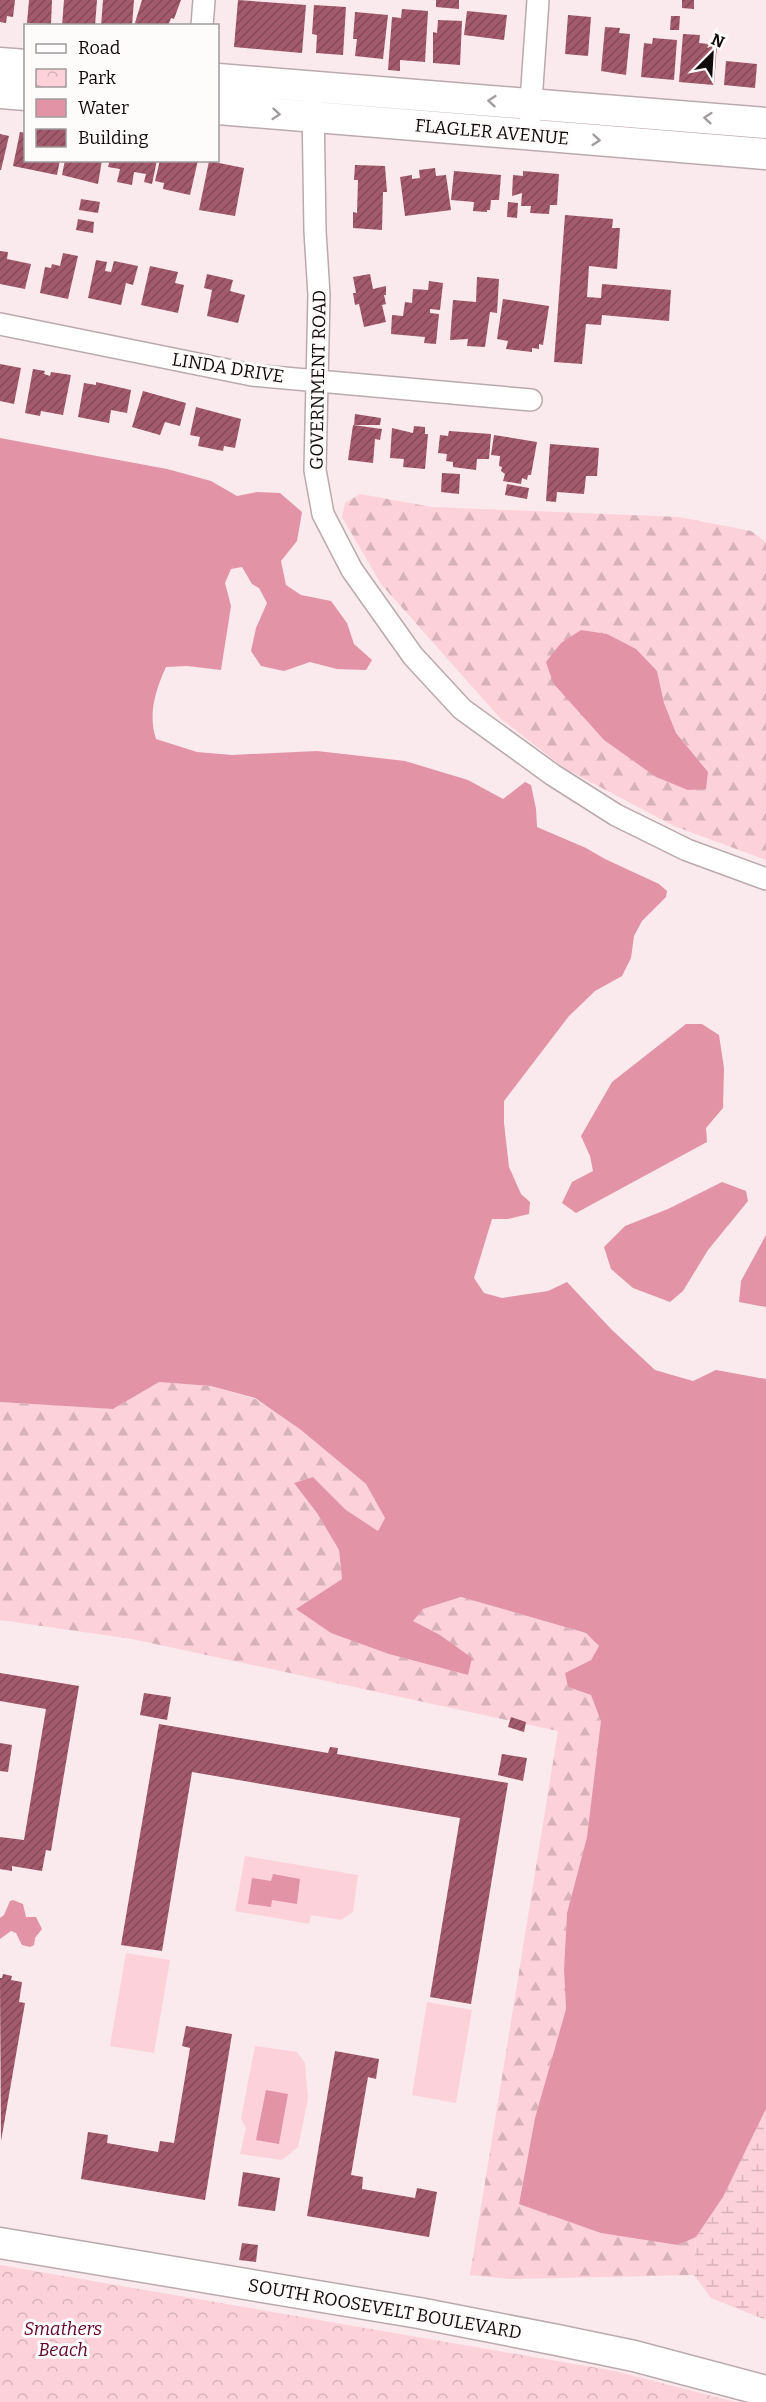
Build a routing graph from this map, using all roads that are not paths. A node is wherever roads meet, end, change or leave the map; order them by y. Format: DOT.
graph roads {
  1 [pos="204,0"];
  2 [pos="538,0"];
  3 [pos="202,24"];
  4 [pos="0,63"];
  5 [pos="24,65"];
  6 [pos="219,79"];
  7 [pos="314,87"];
  8 [pos="0,93"];
  9 [pos="24,94"];
  10 [pos="531,104"];
  11 [pos="219,109"];
  12 [pos="313,117"];
  13 [pos="766,123"];
  14 [pos="528,135"];
  15 [pos="766,154"];
  16 [pos="0,324"];
  17 [pos="317,381"];
  18 [pos="531,400"];
  19 [pos="766,879"];
  20 [pos="0,2243"];
  21 [pos="766,2391"];
  1 -- 3 [label="street"];
  2 -- 10 [label="street"];
  4 -- 5 [label="main road"];
  6 -- 7 [label="main road, FLAGLER AVENUE"];
  10 -- 7 [label="main road, FLAGLER AVENUE, one-way"];
  7 -- 12 [label="street, GOVERNMENT ROAD"];
  8 -- 9 [label="main road"];
  13 -- 10 [label="main road, FLAGLER AVENUE, one-way"];
  10 -- 14 [label="street"];
  11 -- 12 [label="main road, FLAGLER AVENUE, one-way"];
  12 -- 14 [label="main road, FLAGLER AVENUE"];
  12 -- 17 [label="street, GOVERNMENT ROAD"];
  14 -- 15 [label="main road, FLAGLER AVENUE, one-way"];
  16 -- 17 [label="street, LINDA DRIVE"];
  17 -- 18 [label="street, LINDA DRIVE"];
  17 -- 19 [label="street, GOVERNMENT ROAD"];
  20 -- 21 [label="main road, SOUTH ROOSEVELT BOULEVARD"];
}
